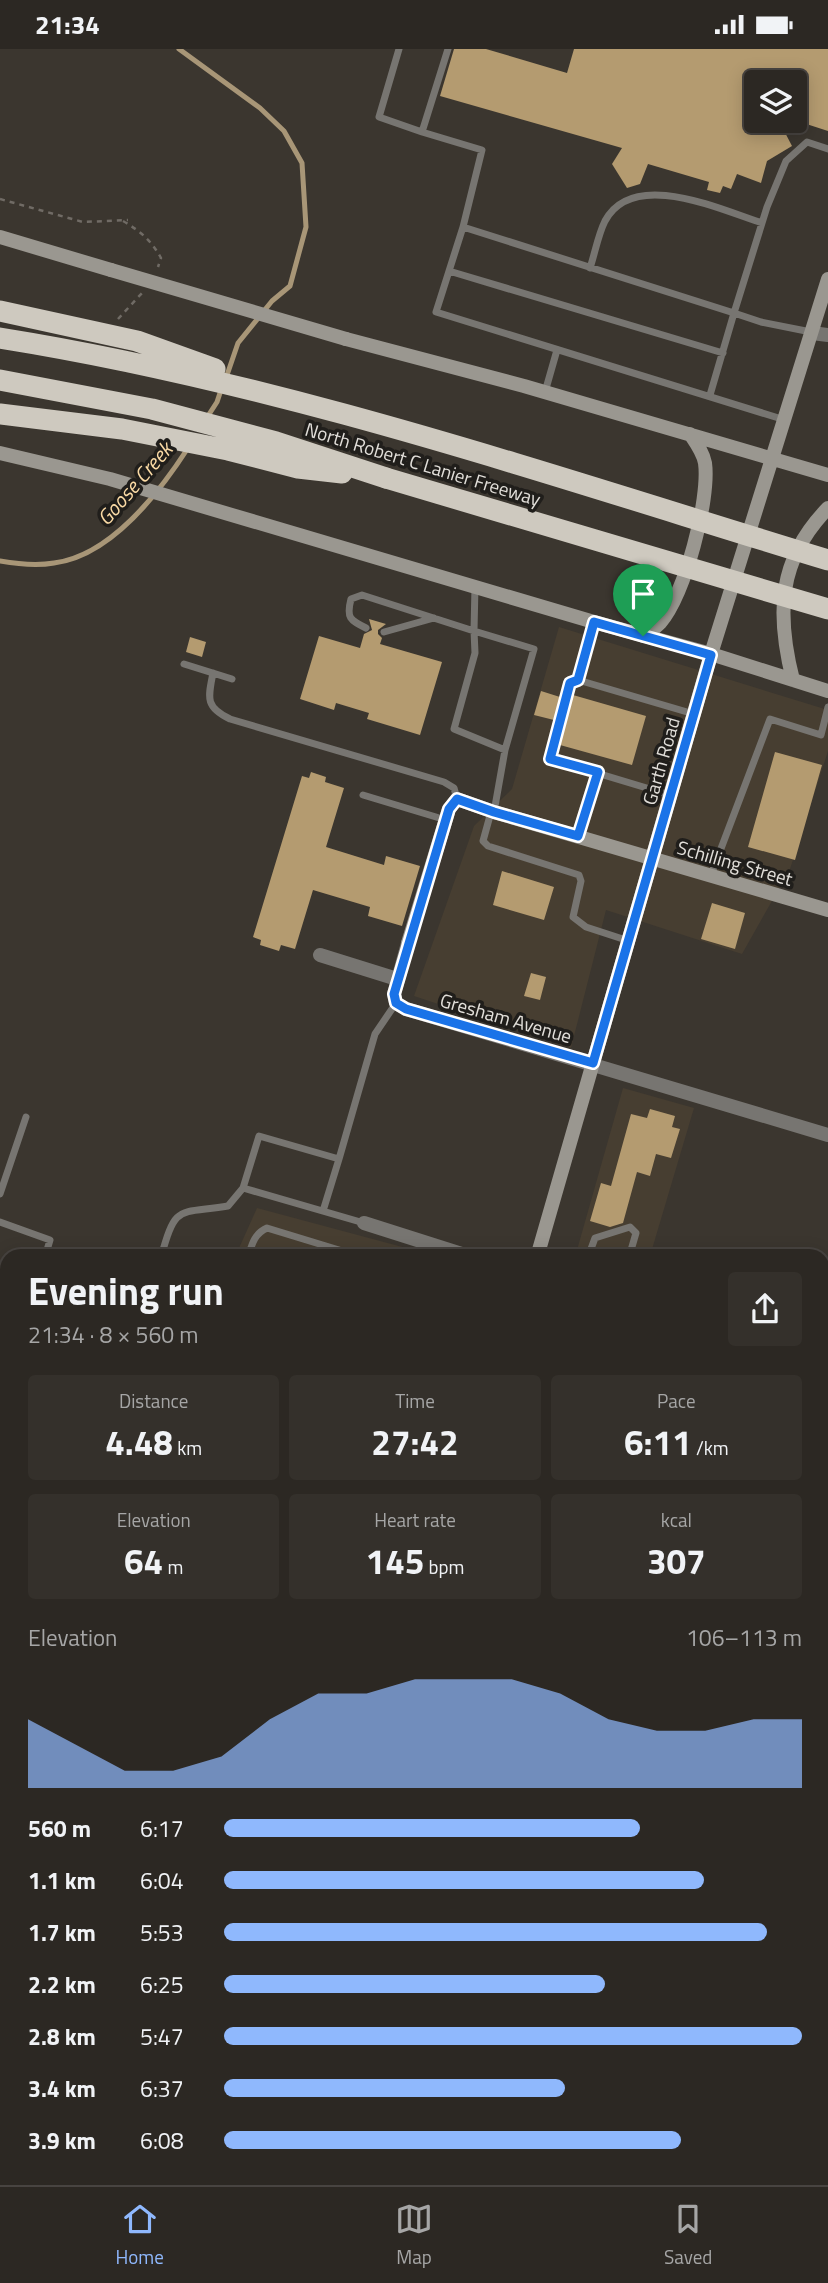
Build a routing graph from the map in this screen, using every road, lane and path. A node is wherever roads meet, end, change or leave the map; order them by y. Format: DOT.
graph roads {
  1 [pos="399,49"];
  2 [pos="447,49"];
  3 [pos="422,132"];
  4 [pos="828,149"];
  5 [pos="0,199"];
  6 [pos="762,223"];
  7 [pos="463,227"];
  8 [pos="0,237"];
  9 [pos="590,268"];
  10 [pos="449,271"];
  11 [pos="152,277"];
  12 [pos="828,279"];
  13 [pos="146,287"];
  14 [pos="0,311"];
  15 [pos="734,313"];
  16 [pos="115,322"];
  17 [pos="812,333"];
  18 [pos="828,335"];
  19 [pos="0,338"];
  20 [pos="556,350"];
  21 [pos="723,353"];
  22 [pos="0,380"];
  23 [pos="545,392"];
  24 [pos="710,395"];
  25 [pos="309,403"];
  26 [pos="0,414"];
  27 [pos="785,420"];
  28 [pos="690,434"];
  29 [pos="0,453"];
  30 [pos="773,458"];
  31 [pos="828,475"];
  32 [pos="386,478"];
  33 [pos="828,507"];
  34 [pos="828,560"];
  35 [pos="475,586"];
  36 [pos="828,609"];
  37 [pos="433,618"];
  38 [pos="594,622"];
  39 [pos="366,628"];
  40 [pos="474,631"];
  41 [pos="384,632"];
  42 [pos="643,636"];
  43 [pos="711,655"];
  44 [pos="184,664"];
  45 [pos="213,673"];
  46 [pos="232,678"];
  47 [pos="578,680"];
  48 [pos="793,680"];
  49 [pos="828,691"];
  50 [pos="828,707"];
  51 [pos="694,714"];
  52 [pos="505,750"];
  53 [pos="598,772"];
  54 [pos="363,795"];
  55 [pos="671,796"];
  56 [pos="457,799"];
  57 [pos="492,812"];
  58 [pos="446,820"];
  59 [pos="578,836"];
  60 [pos="653,859"];
  61 [pos="711,876"];
  62 [pos="828,910"];
  63 [pos="629,941"];
  64 [pos="408,943"];
  65 [pos="320,955"];
  66 [pos="397,979"];
  67 [pos="396,1003"];
  68 [pos="593,1063"];
  69 [pos="26,1117"];
  70 [pos="828,1135"];
  71 [pos="339,1159"];
  72 [pos="243,1188"];
  73 [pos="0,1194"];
  74 [pos="323,1211"];
  75 [pos="0,1222"];
  76 [pos="364,1223"];
  77 [pos="422,1241"];
  78 [pos="47,1249"];
  79 [pos="163,1249"];
  80 [pos="251,1249"];
  81 [pos="336,1249"];
  82 [pos="420,1249"];
  83 [pos="446,1249"];
  84 [pos="539,1249"];
  85 [pos="591,1249"];
  86 [pos="631,1249"];
  1 -- 3 [label="lane"];
  2 -- 3 [label="lane"];
  3 -- 7 [label="lane"];
  4 -- 6 [label="lane"];
  5 -- 11 [label="path"];
  6 -- 9 [label="lane"];
  6 -- 15 [label="lane"];
  7 -- 9 [label="lane"];
  7 -- 10 [label="lane"];
  8 -- 23 [label="main road, bridge"];
  9 -- 15 [label="lane"];
  10 -- 20 [label="lane"];
  10 -- 21 [label="lane"];
  12 -- 17 [label="main road, Garth Road"];
  13 -- 16 [label="path"];
  14 -- 25 [label="highway, bridge"];
  15 -- 17 [label="lane"];
  15 -- 21 [label="lane"];
  17 -- 18 [label="street"];
  17 -- 27 [label="main road, Garth Road"];
  19 -- 25 [label="highway, North Robert C Lanier Freeway, bridge"];
  20 -- 23 [label="lane"];
  20 -- 24 [label="lane"];
  21 -- 24 [label="lane"];
  22 -- 32 [label="highway, North Robert C Lanier Freeway"];
  23 -- 28 [label="main road"];
  24 -- 27 [label="lane"];
  25 -- 34 [label="highway, North Robert C Lanier Freeway, bridge"];
  26 -- 32 [label="highway"];
  27 -- 30 [label="main road, Garth Road"];
  28 -- 30 [label="main road"];
  28 -- 42 [label="main road"];
  29 -- 35 [label="main road"];
  30 -- 31 [label="main road"];
  30 -- 43 [label="main road, Garth Road"];
  32 -- 36 [label="highway, North Robert C Lanier Freeway, bridge"];
  33 -- 48 [label="main road"];
  35 -- 38 [label="main road"];
  35 -- 40 [label="lane"];
  37 -- 39 [label="lane"];
  37 -- 40 [label="lane"];
  37 -- 41 [label="lane"];
  38 -- 42 [label="main road"];
  38 -- 47 [label="lane"];
  40 -- 52 [label="lane"];
  40 -- 52 [label="lane"];
  42 -- 43 [label="main road"];
  43 -- 48 [label="main road"];
  43 -- 51 [label="main road, Garth Road"];
  44 -- 45 [label="lane"];
  45 -- 46 [label="lane"];
  45 -- 56 [label="lane"];
  47 -- 51 [label="lane"];
  47 -- 53 [label="lane"];
  48 -- 49 [label="main road"];
  50 -- 61 [label="lane"];
  51 -- 55 [label="main road, Garth Road"];
  52 -- 57 [label="lane"];
  53 -- 55 [label="lane"];
  53 -- 59 [label="lane"];
  54 -- 58 [label="lane"];
  55 -- 60 [label="main road, Garth Road"];
  56 -- 57 [label="main road, Schilling Street"];
  56 -- 58 [label="main road"];
  57 -- 59 [label="main road, Schilling Street"];
  57 -- 63 [label="lane"];
  58 -- 64 [label="main road"];
  59 -- 60 [label="main road, Schilling Street"];
  60 -- 61 [label="main road, Schilling Street"];
  60 -- 63 [label="main road, Garth Road"];
  61 -- 62 [label="main road, Schilling Street"];
  63 -- 68 [label="main road, Garth Road"];
  64 -- 66 [label="street"];
  65 -- 66 [label="street"];
  66 -- 67 [label="street"];
  67 -- 68 [label="street, Gresham Avenue"];
  67 -- 71 [label="lane"];
  68 -- 70 [label="street, Gresham Avenue"];
  68 -- 84 [label="main road, Garth Road"];
  69 -- 73 [label="lane"];
  71 -- 72 [label="lane"];
  71 -- 74 [label="lane"];
  72 -- 74 [label="lane"];
  72 -- 79 [label="lane"];
  74 -- 76 [label="lane"];
  75 -- 78 [label="lane"];
  76 -- 77 [label="street"];
  77 -- 82 [label="lane"];
  77 -- 83 [label="street"];
  80 -- 81 [label="lane"];
  85 -- 86 [label="lane"];
}
